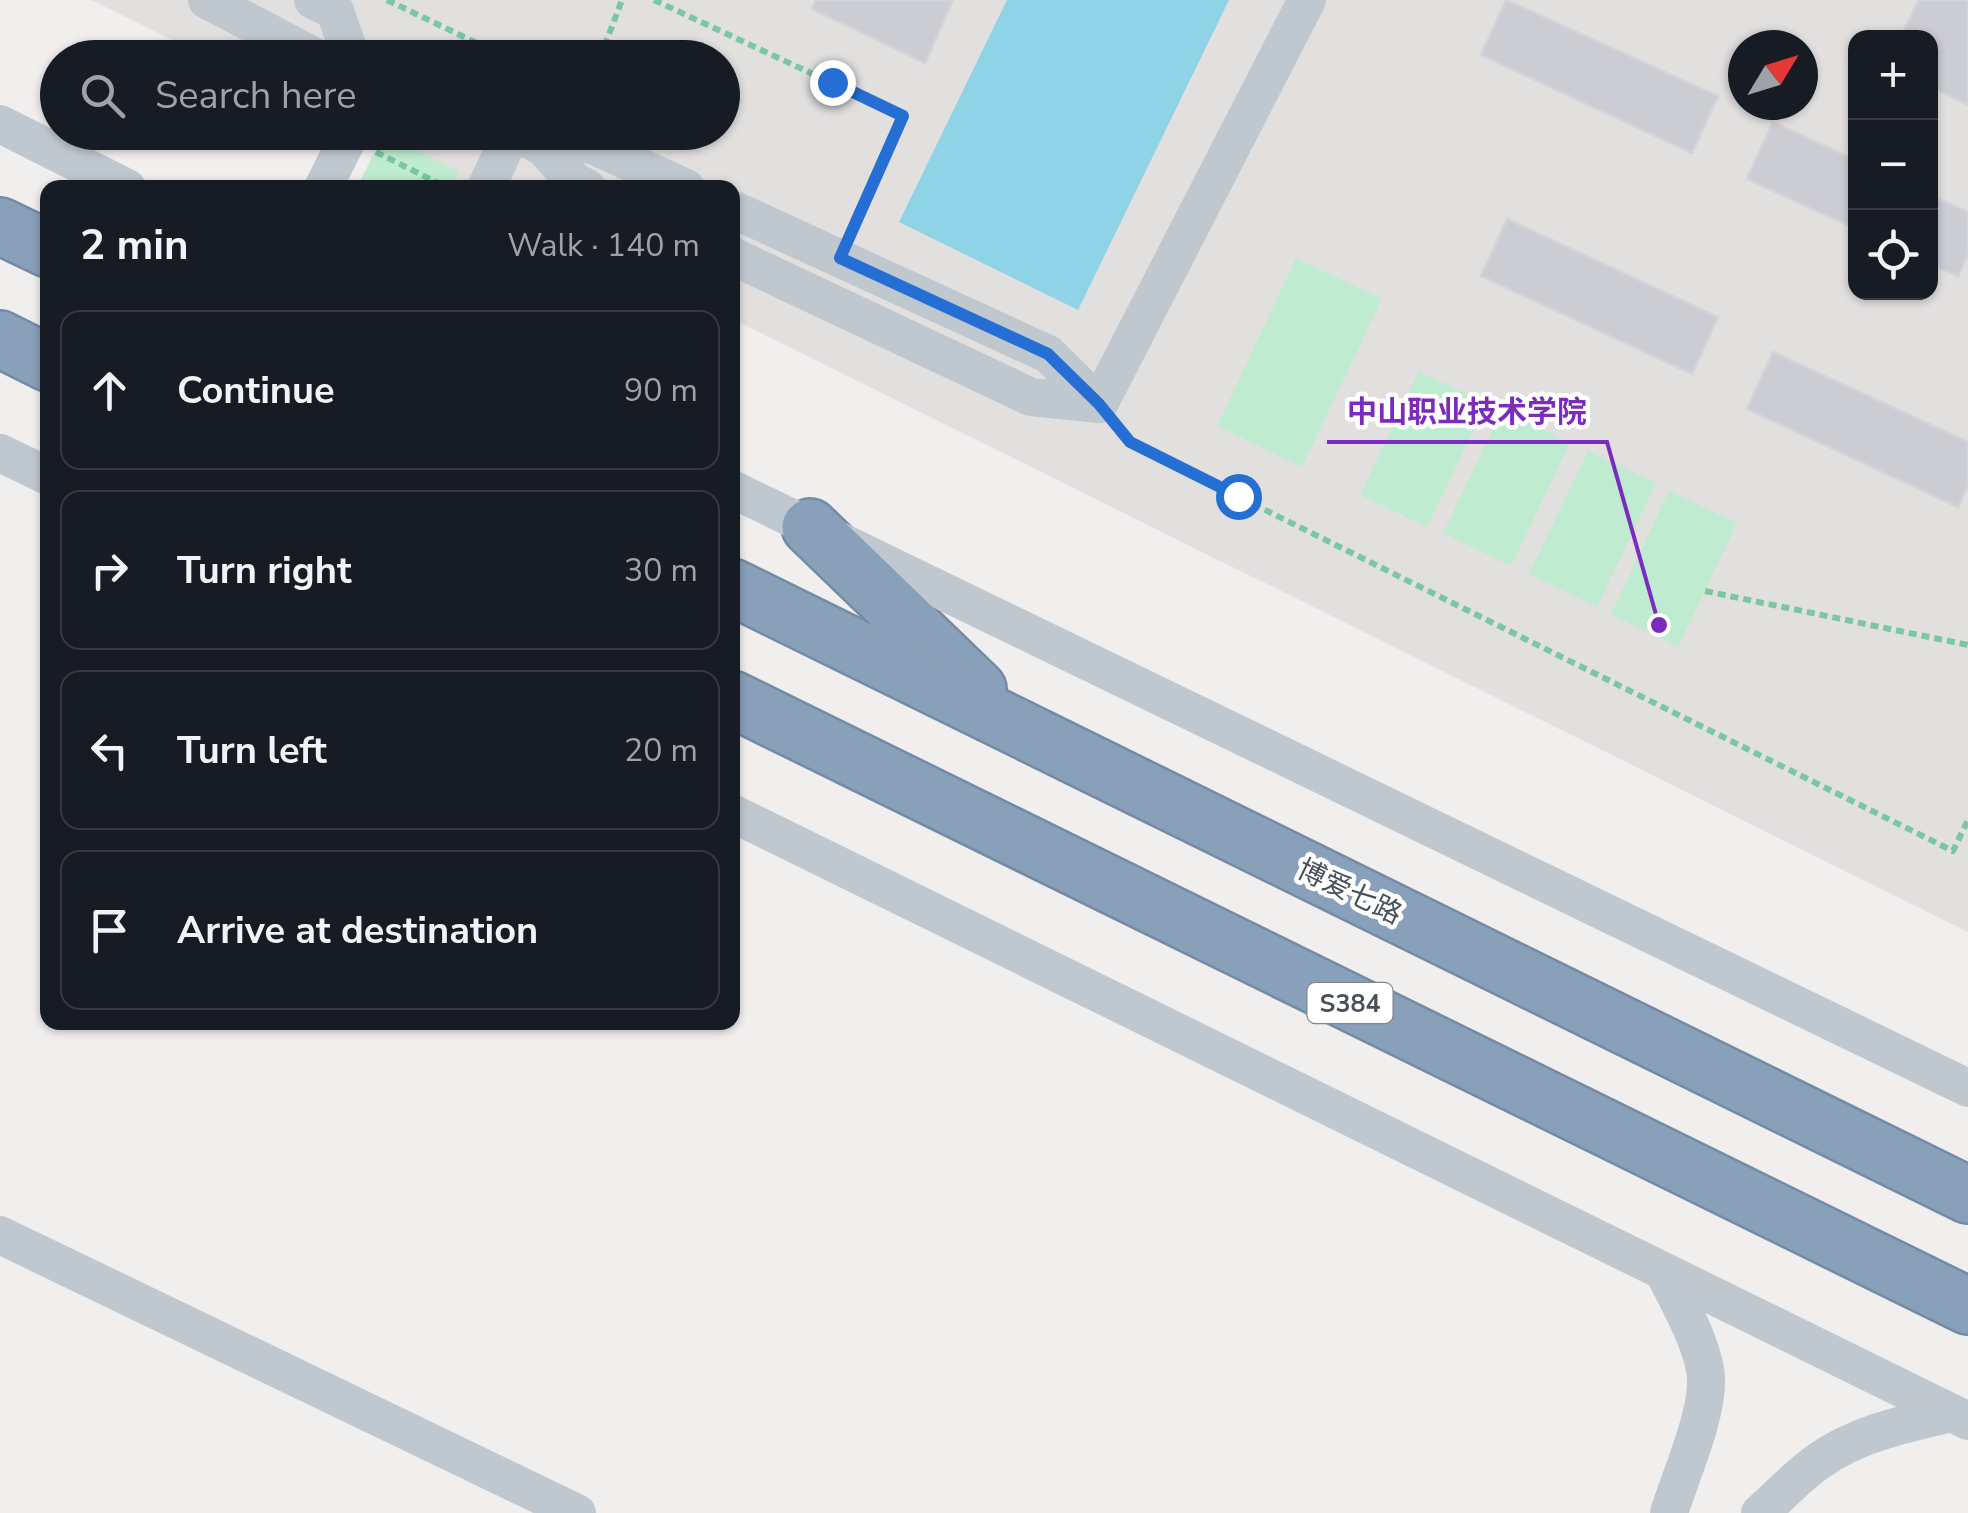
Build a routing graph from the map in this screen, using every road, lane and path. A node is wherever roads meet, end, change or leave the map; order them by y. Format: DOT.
graph roads {
  1 [pos="207,0"];
  2 [pos="314,0"];
  3 [pos="388,0"];
  4 [pos="622,0"];
  5 [pos="654,0"];
  6 [pos="1307,0"];
  7 [pos="299,40"];
  8 [pos="337,40"];
  9 [pos="471,40"];
  10 [pos="607,40"];
  11 [pos="740,40"];
  12 [pos="740,40"];
  13 [pos="0,124"];
  14 [pos="40,144"];
  15 [pos="52,150"];
  16 [pos="342,150"];
  17 [pos="376,150"];
  18 [pos="514,150"];
  19 [pos="538,150"];
  20 [pos="603,150"];
  21 [pos="111,180"];
  22 [pos="327,180"];
  23 [pos="433,180"];
  24 [pos="492,180"];
  25 [pos="573,180"];
  26 [pos="669,180"];
  27 [pos="740,213"];
  28 [pos="0,226"];
  29 [pos="40,245"];
  30 [pos="840,258"];
  31 [pos="740,260"];
  32 [pos="0,339"];
  33 [pos="40,358"];
  34 [pos="1099,404"];
  35 [pos="0,453"];
  36 [pos="40,472"];
  37 [pos="740,492"];
  38 [pos="810,527"];
  39 [pos="740,590"];
  40 [pos="1705,591"];
  41 [pos="1968,645"];
  42 [pos="740,703"];
  43 [pos="1016,726"];
  44 [pos="740,817"];
  45 [pos="1968,820"];
  46 [pos="1968,1088"];
  47 [pos="1968,1195"];
  48 [pos="0,1234"];
  49 [pos="1663,1271"];
  50 [pos="1968,1306"];
  51 [pos="1960,1417"];
  52 [pos="577,1513"];
  53 [pos="1669,1513"];
  54 [pos="1760,1513"];
  1 -- 7 [label="street"];
  2 -- 8 [label="street"];
  3 -- 9 [label="path"];
  4 -- 10 [label="path"];
  5 -- 11 [label="path"];
  6 -- 34 [label="street"];
  12 -- 30 [label="path"];
  13 -- 14 [label="street"];
  15 -- 21 [label="street"];
  16 -- 22 [label="street"];
  17 -- 23 [label="path"];
  18 -- 24 [label="street"];
  19 -- 25 [label="street"];
  20 -- 26 [label="street"];
  27 -- 30 [label="street"];
  28 -- 29 [label="highway"];
  30 -- 34 [label="street"];
  31 -- 34 [label="street"];
  32 -- 33 [label="highway"];
  34 -- 45 [label="path"];
  35 -- 36 [label="street"];
  37 -- 38 [label="street"];
  38 -- 43 [label="highway"];
  38 -- 46 [label="street"];
  39 -- 43 [label="highway, 博爱七路"];
  40 -- 41 [label="path"];
  42 -- 50 [label="highway, S384"];
  43 -- 47 [label="highway, 博爱七路"];
  44 -- 49 [label="street"];
  48 -- 52 [label="street"];
  49 -- 51 [label="street"];
  49 -- 53 [label="street"];
  51 -- 54 [label="street"];
}
